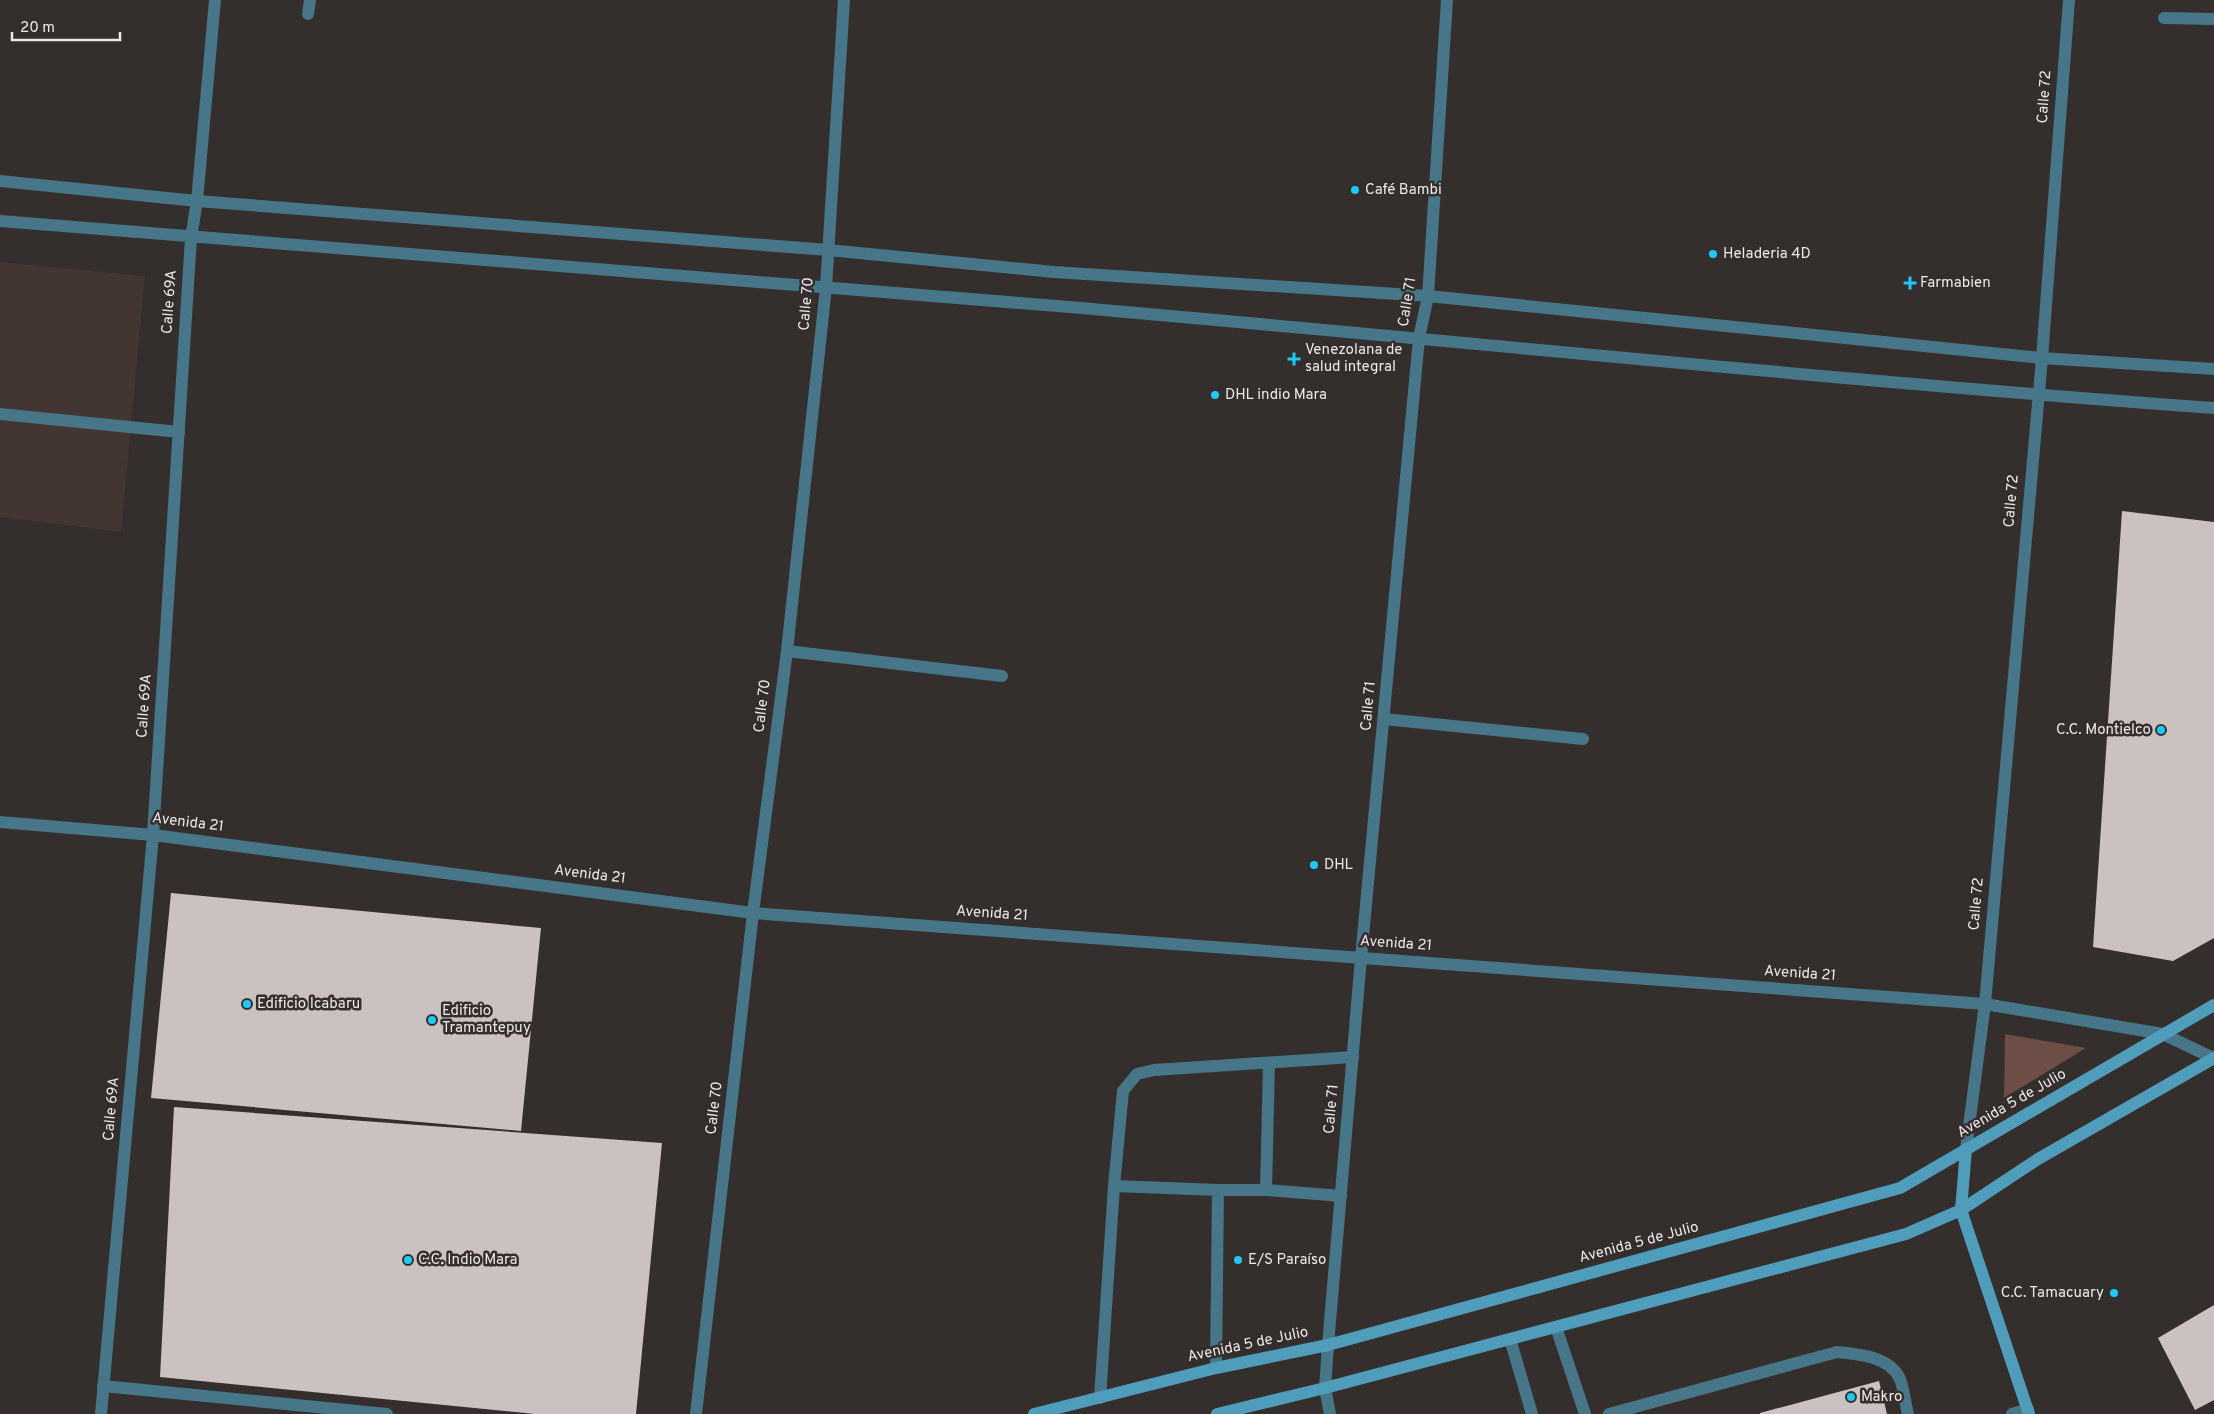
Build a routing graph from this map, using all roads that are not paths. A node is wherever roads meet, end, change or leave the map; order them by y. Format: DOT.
graph roads {
  1 [pos="215,0"];
  2 [pos="310,0"];
  3 [pos="844,0"];
  4 [pos="1447,0"];
  5 [pos="2069,0"];
  6 [pos="308,14"];
  7 [pos="2164,18"];
  8 [pos="2214,18"];
  9 [pos="0,181"];
  10 [pos="197,201"];
  11 [pos="0,221"];
  12 [pos="191,238"];
  13 [pos="828,250"];
  14 [pos="826,286"];
  15 [pos="1428,296"];
  16 [pos="1419,338"];
  17 [pos="2042,358"];
  18 [pos="2214,369"];
  19 [pos="2038,395"];
  20 [pos="2214,408"];
  21 [pos="0,414"];
  22 [pos="179,432"];
  23 [pos="787,652"];
  24 [pos="1002,676"];
  25 [pos="1384,719"];
  26 [pos="1584,739"];
  27 [pos="0,822"];
  28 [pos="153,835"];
  29 [pos="754,913"];
  30 [pos="1362,958"];
  31 [pos="1985,1004"];
  32 [pos="2214,1005"];
  33 [pos="2163,1034"];
  34 [pos="1353,1057"];
  35 [pos="2213,1058"];
  36 [pos="1269,1063"];
  37 [pos="1966,1149"];
  38 [pos="1114,1186"];
  39 [pos="1218,1190"];
  40 [pos="1266,1190"];
  41 [pos="1341,1196"];
  42 [pos="1961,1210"];
  43 [pos="1556,1327"];
  44 [pos="1510,1339"];
  45 [pos="1328,1345"];
  46 [pos="1216,1368"];
  47 [pos="104,1386"];
  48 [pos="1325,1388"];
  49 [pos="1100,1398"];
  50 [pos="2028,1411"];
  51 [pos="101,1414"];
  52 [pos="388,1414"];
  53 [pos="696,1414"];
  54 [pos="1034,1414"];
  55 [pos="1216,1414"];
  56 [pos="1330,1414"];
  57 [pos="1532,1414"];
  58 [pos="1585,1414"];
  59 [pos="1609,1414"];
  60 [pos="1908,1414"];
  61 [pos="2012,1414"];
  1 -- 10 [label="street, Calle 69A"];
  2 -- 6 [label="street"];
  3 -- 13 [label="street, Calle 70"];
  4 -- 15 [label="street, Calle 71"];
  5 -- 17 [label="street, Calle 72"];
  7 -- 8 [label="street"];
  9 -- 10 [label="street"];
  10 -- 12 [label="street, Calle 69A"];
  10 -- 13 [label="street"];
  11 -- 12 [label="street"];
  12 -- 14 [label="street"];
  12 -- 22 [label="street, Calle 69A"];
  13 -- 14 [label="street, Calle 70"];
  13 -- 15 [label="street"];
  14 -- 16 [label="street"];
  14 -- 23 [label="street, Calle 70"];
  15 -- 16 [label="street, Calle 71"];
  15 -- 17 [label="street"];
  16 -- 19 [label="street"];
  16 -- 25 [label="street, Calle 71"];
  17 -- 18 [label="street"];
  17 -- 19 [label="street, Calle 72"];
  19 -- 20 [label="street"];
  19 -- 31 [label="street, Calle 72"];
  21 -- 22 [label="street"];
  22 -- 28 [label="street, Calle 69A"];
  23 -- 24 [label="street"];
  23 -- 29 [label="street, Calle 70"];
  25 -- 26 [label="street"];
  25 -- 30 [label="street, Calle 71"];
  27 -- 28 [label="street, Avenida 21"];
  28 -- 29 [label="street, Avenida 21"];
  28 -- 47 [label="street, Calle 69A"];
  29 -- 30 [label="street, Avenida 21"];
  29 -- 53 [label="street, Calle 70"];
  30 -- 31 [label="street, Avenida 21"];
  30 -- 34 [label="street, Calle 71"];
  31 -- 33 [label="street, Avenida 21"];
  31 -- 37 [label="street, Calle 72"];
  32 -- 33 [label="main road, Avenida 5 de Julio"];
  33 -- 35 [label="street, Avenida 21"];
  33 -- 37 [label="main road, Avenida 5 de Julio"];
  34 -- 36 [label="street"];
  34 -- 41 [label="street, Calle 71"];
  35 -- 42 [label="main road"];
  36 -- 38 [label="street"];
  36 -- 40 [label="street"];
  37 -- 42 [label="main road"];
  37 -- 45 [label="main road, Avenida 5 de Julio"];
  38 -- 39 [label="street"];
  38 -- 49 [label="street"];
  39 -- 40 [label="street"];
  39 -- 46 [label="street"];
  40 -- 41 [label="street"];
  41 -- 45 [label="street, Calle 71"];
  42 -- 43 [label="main road"];
  42 -- 50 [label="main road"];
  43 -- 44 [label="main road"];
  43 -- 58 [label="street"];
  44 -- 48 [label="main road"];
  44 -- 57 [label="street"];
  45 -- 46 [label="main road, Avenida 5 de Julio"];
  45 -- 48 [label="street, Calle 71"];
  46 -- 49 [label="main road, Avenida 5 de Julio"];
  47 -- 51 [label="street, Calle 69A"];
  47 -- 52 [label="street"];
  48 -- 55 [label="main road"];
  48 -- 56 [label="street, Calle 71"];
  49 -- 54 [label="main road, Avenida 5 de Julio"];
  50 -- 61 [label="street"];
  59 -- 60 [label="street"];
}
